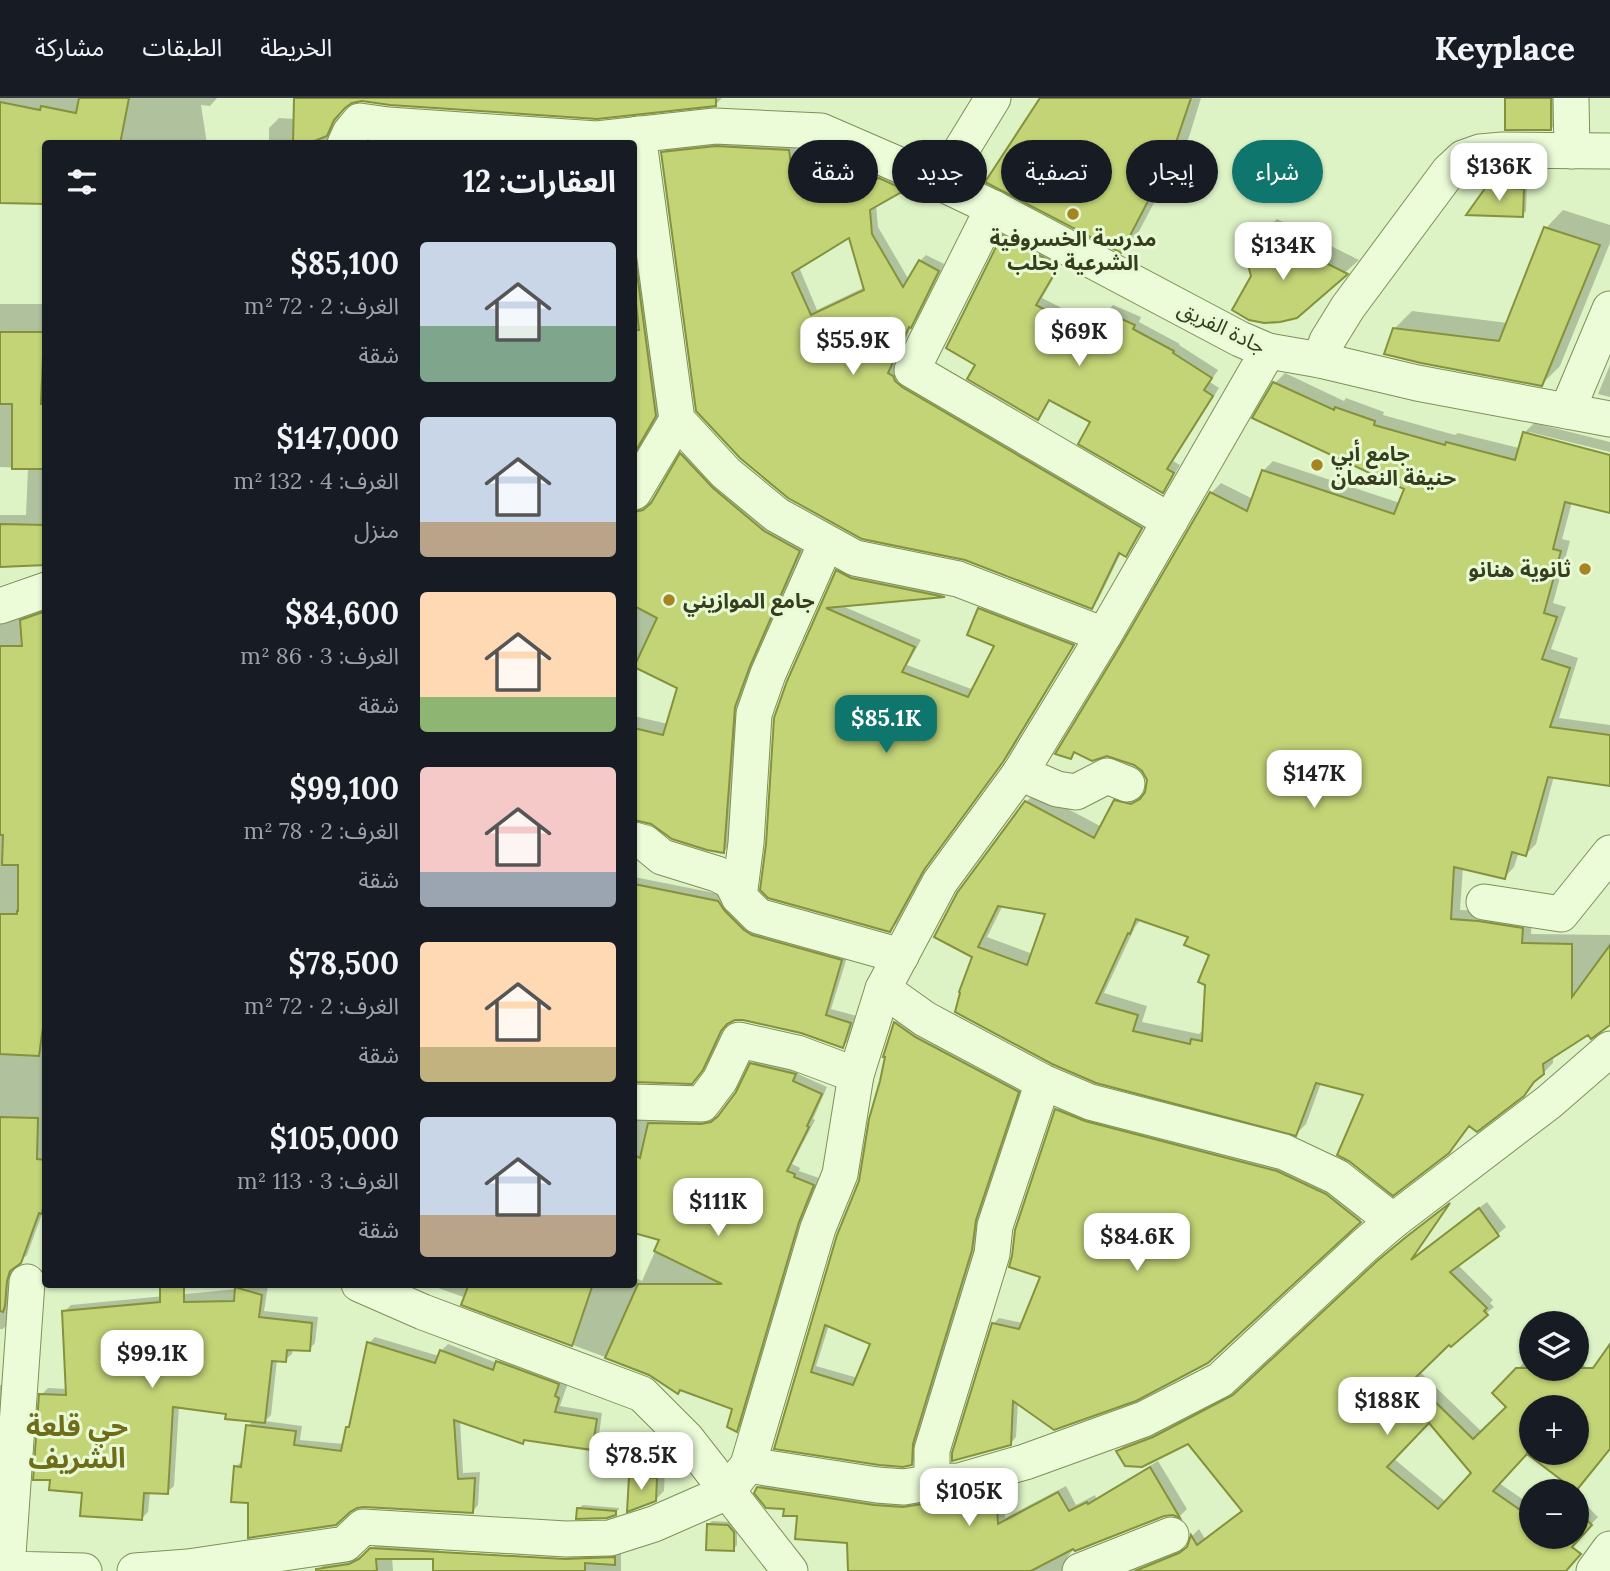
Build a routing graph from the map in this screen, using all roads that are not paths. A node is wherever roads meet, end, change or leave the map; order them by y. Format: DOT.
graph roads {
  1 [pos="993,98"];
  2 [pos="1571,98"];
  3 [pos="387,111"];
  4 [pos="638,134"];
  5 [pos="347,140"];
  6 [pos="967,140"];
  7 [pos="1572,151"];
  8 [pos="1610,151"];
  9 [pos="892,162"];
  10 [pos="983,203"];
  11 [pos="993,208"];
  12 [pos="1610,309"];
  13 [pos="1268,351"];
  14 [pos="1321,360"];
  15 [pos="1567,411"];
  16 [pos="1610,419"];
  17 [pos="677,421"];
  18 [pos="637,487"];
  19 [pos="1170,521"];
  20 [pos="826,542"];
  21 [pos="42,591"];
  22 [pos="0,606"];
  23 [pos="1104,635"];
  24 [pos="1020,773"];
  25 [pos="1127,784"];
  26 [pos="637,841"];
  27 [pos="1610,853"];
  28 [pos="739,897"];
  29 [pos="1485,902"];
  30 [pos="901,956"];
  31 [pos="883,989"];
  32 [pos="1610,1049"];
  33 [pos="856,1075"];
  34 [pos="1043,1082"];
  35 [pos="637,1102"];
  36 [pos="1393,1221"];
  37 [pos="24,1282"];
  38 [pos="368,1288"];
  39 [pos="737,1478"];
  40 [pos="934,1482"];
  41 [pos="5,1521"];
  42 [pos="1171,1535"];
  43 [pos="1610,1549"];
  44 [pos="347,1557"];
  45 [pos="84,1571"];
  46 [pos="135,1571"];
  47 [pos="790,1571"];
  48 [pos="1080,1571"];
  49 [pos="1594,1571"];
  1 -- 6 [label="street"];
  2 -- 7 [label="street"];
  3 -- 4 [label="street, جادة الفريق"];
  3 -- 5 [label="street, جادة الفريق"];
  4 -- 9 [label="street, جادة الفريق"];
  4 -- 17 [label="street"];
  7 -- 8 [label="street"];
  7 -- 14 [label="street"];
  10 -- 11 [label="street, جادة الفريق"];
  11 -- 13 [label="street, جادة الفريق"];
  11 -- 19 [label="street"];
  12 -- 15 [label="street"];
  13 -- 14 [label="street, جادة الفريق"];
  13 -- 19 [label="street"];
  14 -- 15 [label="street, جادة الفريق"];
  15 -- 16 [label="street, جادة الفريق"];
  17 -- 18 [label="street"];
  17 -- 20 [label="street"];
  19 -- 23 [label="street"];
  20 -- 23 [label="street"];
  20 -- 28 [label="street"];
  21 -- 22 [label="street"];
  23 -- 24 [label="street"];
  24 -- 25 [label="street"];
  24 -- 30 [label="street"];
  26 -- 28 [label="street"];
  27 -- 29 [label="street"];
  28 -- 30 [label="street"];
  30 -- 31 [label="street"];
  31 -- 33 [label="street"];
  31 -- 34 [label="street"];
  32 -- 36 [label="street"];
  33 -- 35 [label="street"];
  33 -- 39 [label="street"];
  34 -- 36 [label="street"];
  34 -- 40 [label="street"];
  36 -- 40 [label="street"];
  37 -- 41 [label="street"];
  38 -- 39 [label="street"];
  39 -- 40 [label="street"];
  39 -- 44 [label="street"];
  39 -- 47 [label="street"];
  41 -- 45 [label="street"];
  42 -- 48 [label="street"];
  43 -- 49 [label="street"];
  44 -- 46 [label="street"];
}
